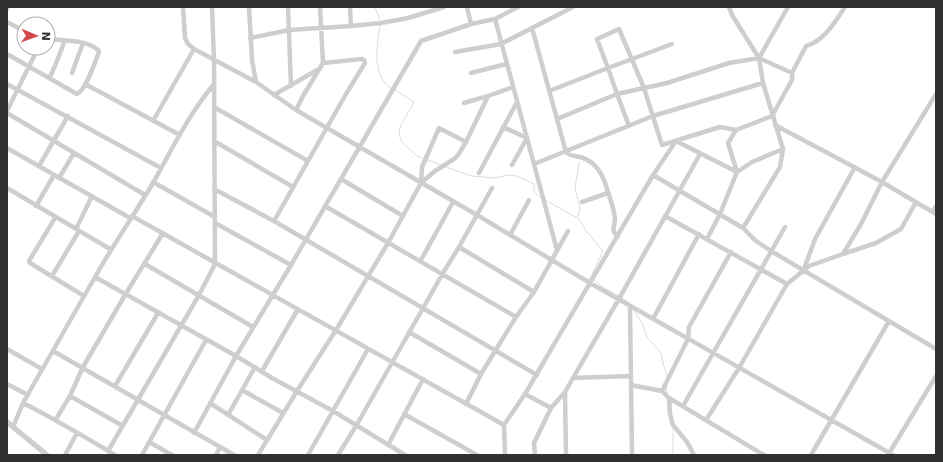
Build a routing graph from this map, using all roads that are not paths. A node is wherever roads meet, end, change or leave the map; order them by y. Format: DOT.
graph roads {
  1 [pos="183,7"];
  2 [pos="212,7"];
  3 [pos="249,7"];
  4 [pos="288,7"];
  5 [pos="320,7"];
  6 [pos="350,7"];
  7 [pos="444,7"];
  8 [pos="467,7"];
  9 [pos="518,7"];
  10 [pos="573,7"];
  11 [pos="729,7"];
  12 [pos="788,7"];
  13 [pos="845,7"];
  14 [pos="495,19"];
  15 [pos="7,22"];
  16 [pos="471,24"];
  17 [pos="351,26"];
  18 [pos="16,27"];
  19 [pos="322,28"];
  20 [pos="532,28"];
  21 [pos="289,30"];
  22 [pos="250,38"];
  23 [pos="56,39"];
  24 [pos="65,40"];
  25 [pos="83,43"];
  26 [pos="501,44"];
  27 [pos="672,44"];
  28 [pos="194,49"];
  29 [pos="455,52"];
  30 [pos="7,54"];
  31 [pos="34,56"];
  32 [pos="759,58"];
  33 [pos="631,60"];
  34 [pos="214,61"];
  35 [pos="323,63"];
  36 [pos="506,64"];
  37 [pos="29,66"];
  38 [pos="608,68"];
  39 [pos="318,69"];
  40 [pos="72,72"];
  41 [pos="471,72"];
  42 [pos="792,73"];
  43 [pos="50,77"];
  44 [pos="256,82"];
  45 [pos="763,83"];
  46 [pos="7,84"];
  47 [pos="85,84"];
  48 [pos="214,84"];
  49 [pos="291,86"];
  50 [pos="513,87"];
  51 [pos="644,88"];
  52 [pos="18,89"];
  53 [pos="549,91"];
  54 [pos="617,94"];
  55 [pos="936,94"];
  56 [pos="274,95"];
  57 [pos="488,96"];
  58 [pos="516,102"];
  59 [pos="464,103"];
  60 [pos="214,107"];
  61 [pos="296,110"];
  62 [pos="7,112"];
  63 [pos="68,116"];
  64 [pos="653,116"];
  65 [pos="772,116"];
  66 [pos="557,119"];
  67 [pos="153,121"];
  68 [pos="775,125"];
  69 [pos="629,126"];
  70 [pos="503,127"];
  71 [pos="327,128"];
  72 [pos="736,130"];
  73 [pos="180,135"];
  74 [pos="527,138"];
  75 [pos="676,141"];
  76 [pos="54,142"];
  77 [pos="214,142"];
  78 [pos="466,142"];
  79 [pos="360,147"];
  80 [pos="7,148"];
  81 [pos="783,149"];
  82 [pos="566,152"];
  83 [pos="74,153"];
  84 [pos="700,154"];
  85 [pos="308,161"];
  86 [pos="534,164"];
  87 [pos="512,165"];
  88 [pos="39,166"];
  89 [pos="854,167"];
  90 [pos="161,168"];
  91 [pos="737,172"];
  92 [pos="479,173"];
  93 [pos="54,175"];
  94 [pos="653,175"];
  95 [pos="59,178"];
  96 [pos="341,180"];
  97 [pos="153,182"];
  98 [pos="882,182"];
  99 [pos="421,183"];
  100 [pos="294,187"];
  101 [pos="7,188"];
  102 [pos="492,188"];
  103 [pos="214,189"];
  104 [pos="680,191"];
  105 [pos="608,193"];
  106 [pos="146,195"];
  107 [pos="92,196"];
  108 [pos="529,200"];
  109 [pos="454,202"];
  110 [pos="582,202"];
  111 [pos="916,202"];
  112 [pos="36,206"];
  113 [pos="325,206"];
  114 [pos="936,206"];
  115 [pos="934,213"];
  116 [pos="720,214"];
  117 [pos="477,215"];
  118 [pos="403,216"];
  119 [pos="665,216"];
  120 [pos="131,217"];
  121 [pos="215,217"];
  122 [pos="55,218"];
  123 [pos="274,221"];
  124 [pos="215,223"];
  125 [pos="785,227"];
  126 [pos="743,228"];
  127 [pos="78,230"];
  128 [pos="568,231"];
  129 [pos="163,234"];
  130 [pos="699,234"];
  131 [pos="510,235"];
  132 [pos="618,236"];
  133 [pos="707,239"];
  134 [pos="306,240"];
  135 [pos="388,243"];
  136 [pos="460,247"];
  137 [pos="110,249"];
  138 [pos="557,250"];
  139 [pos="771,251"];
  140 [pos="731,252"];
  141 [pos="843,254"];
  142 [pos="421,260"];
  143 [pos="552,261"];
  144 [pos="145,264"];
  145 [pos="215,264"];
  146 [pos="291,265"];
  147 [pos="761,270"];
  148 [pos="803,270"];
  149 [pos="443,273"];
  150 [pos="52,276"];
  151 [pos="368,276"];
  152 [pos="95,277"];
  153 [pos="590,283"];
  154 [pos="787,284"];
  155 [pos="534,292"];
  156 [pos="125,295"];
  157 [pos="199,295"];
  158 [pos="273,295"];
  159 [pos="84,296"];
  160 [pos="619,300"];
  161 [pos="630,306"];
  162 [pos="424,308"];
  163 [pos="298,309"];
  164 [pos="158,313"];
  165 [pos="516,317"];
  166 [pos="653,319"];
  167 [pos="889,321"];
  168 [pos="181,326"];
  169 [pos="253,327"];
  170 [pos="336,330"];
  171 [pos="409,332"];
  172 [pos="688,339"];
  173 [pos="206,340"];
  174 [pos="936,348"];
  175 [pos="7,349"];
  176 [pos="368,349"];
  177 [pos="496,350"];
  178 [pos="53,351"];
  179 [pos="713,353"];
  180 [pos="236,356"];
  181 [pos="393,363"];
  182 [pos="83,367"];
  183 [pos="255,367"];
  184 [pos="739,368"];
  185 [pos="42,369"];
  186 [pos="262,371"];
  187 [pos="481,374"];
  188 [pos="536,375"];
  189 [pos="631,376"];
  190 [pos="936,376"];
  191 [pos="573,378"];
  192 [pos="423,379"];
  193 [pos="7,384"];
  194 [pos="631,385"];
  195 [pos="116,386"];
  196 [pos="242,390"];
  197 [pos="297,391"];
  198 [pos="662,391"];
  199 [pos="565,392"];
  200 [pos="525,394"];
  201 [pos="28,395"];
  202 [pos="70,396"];
  203 [pos="669,398"];
  204 [pos="138,400"];
  205 [pos="23,403"];
  206 [pos="210,403"];
  207 [pos="466,404"];
  208 [pos="683,406"];
  209 [pos="551,408"];
  210 [pos="333,411"];
  211 [pos="283,413"];
  212 [pos="228,414"];
  213 [pos="404,414"];
  214 [pos="164,415"];
  215 [pos="56,419"];
  216 [pos="706,420"];
  217 [pos="832,420"];
  218 [pos="7,422"];
  219 [pos="504,425"];
  220 [pos="123,426"];
  221 [pos="356,426"];
  222 [pos="13,427"];
  223 [pos="77,433"];
  224 [pos="194,433"];
  225 [pos="267,440"];
  226 [pos="149,442"];
  227 [pos="388,444"];
  228 [pos="220,447"];
  229 [pos="108,451"];
  230 [pos="340,454"];
  231 [pos="890,454"];
  232 [pos="47,455"];
  233 [pos="65,455"];
  234 [pos="115,455"];
  235 [pos="142,455"];
  236 [pos="172,455"];
  237 [pos="216,455"];
  238 [pos="234,455"];
  239 [pos="258,455"];
  240 [pos="308,455"];
  241 [pos="405,455"];
  242 [pos="477,455"];
  243 [pos="505,455"];
  244 [pos="535,455"];
  245 [pos="566,455"];
  246 [pos="632,455"];
  247 [pos="694,455"];
  248 [pos="764,455"];
  249 [pos="811,455"];
  1 -- 28 [label="street"];
  2 -- 34 [label="street"];
  3 -- 22 [label="street"];
  4 -- 21 [label="street"];
  5 -- 19 [label="street"];
  6 -- 17 [label="street"];
  7 -- 17 [label="street"];
  8 -- 16 [label="street"];
  9 -- 14 [label="street"];
  10 -- 20 [label="street"];
  11 -- 32 [label="street"];
  12 -- 32 [label="street"];
  13 -- 42 [label="street"];
  14 -- 16 [label="street"];
  14 -- 26 [label="street"];
  15 -- 18 [label="street"];
  16 -- 79 [label="street"];
  17 -- 19 [label="street"];
  19 -- 21 [label="street"];
  19 -- 35 [label="street"];
  20 -- 26 [label="street"];
  20 -- 53 [label="street"];
  21 -- 22 [label="street"];
  21 -- 49 [label="street"];
  22 -- 44 [label="street"];
  23 -- 24 [label="street"];
  24 -- 25 [label="street"];
  24 -- 43 [label="street"];
  25 -- 40 [label="street"];
  25 -- 47 [label="street"];
  26 -- 29 [label="street"];
  26 -- 36 [label="street"];
  27 -- 33 [label="street"];
  28 -- 34 [label="street"];
  28 -- 67 [label="street"];
  30 -- 37 [label="street"];
  31 -- 37 [label="street"];
  32 -- 42 [label="street"];
  32 -- 45 [label="street"];
  32 -- 51 [label="street"];
  33 -- 38 [label="street"];
  33 -- 38 [label="street"];
  33 -- 51 [label="street"];
  34 -- 44 [label="street"];
  34 -- 48 [label="street"];
  35 -- 39 [label="street"];
  35 -- 71 [label="street"];
  36 -- 41 [label="street"];
  36 -- 50 [label="street"];
  37 -- 43 [label="street"];
  37 -- 52 [label="street"];
  38 -- 53 [label="street"];
  38 -- 54 [label="street"];
  39 -- 49 [label="street"];
  39 -- 61 [label="street"];
  42 -- 65 [label="street"];
  43 -- 47 [label="street"];
  44 -- 56 [label="street"];
  45 -- 64 [label="street"];
  45 -- 65 [label="street"];
  46 -- 52 [label="street"];
  47 -- 67 [label="street"];
  48 -- 60 [label="street"];
  48 -- 73 [label="street"];
  49 -- 56 [label="street"];
  50 -- 57 [label="street"];
  50 -- 58 [label="street"];
  51 -- 54 [label="street"];
  51 -- 64 [label="street"];
  52 -- 62 [label="street"];
  52 -- 63 [label="street"];
  53 -- 66 [label="street"];
  54 -- 66 [label="street"];
  54 -- 69 [label="street"];
  55 -- 98 [label="street"];
  56 -- 61 [label="street"];
  57 -- 59 [label="street"];
  57 -- 78 [label="street"];
  58 -- 70 [label="street"];
  58 -- 74 [label="street"];
  60 -- 77 [label="street"];
  60 -- 85 [label="street"];
  61 -- 71 [label="street"];
  62 -- 76 [label="street"];
  63 -- 76 [label="street"];
  63 -- 90 [label="street"];
  64 -- 69 [label="street"];
  64 -- 75 [label="street"];
  65 -- 68 [label="street"];
  65 -- 72 [label="street"];
  66 -- 82 [label="street"];
  67 -- 73 [label="street"];
  68 -- 81 [label="street"];
  68 -- 89 [label="street"];
  69 -- 82 [label="street"];
  70 -- 74 [label="street"];
  70 -- 92 [label="street"];
  71 -- 79 [label="street"];
  71 -- 85 [label="street"];
  72 -- 75 [label="street"];
  72 -- 91 [label="street"];
  73 -- 90 [label="street"];
  74 -- 86 [label="street"];
  74 -- 87 [label="street"];
  75 -- 84 [label="street"];
  75 -- 94 [label="street"];
  76 -- 83 [label="street"];
  76 -- 88 [label="street"];
  77 -- 100 [label="street"];
  77 -- 103 [label="street"];
  78 -- 99 [label="street"];
  78 -- 99 [label="street"];
  79 -- 96 [label="street"];
  79 -- 99 [label="street"];
  80 -- 88 [label="street"];
  81 -- 91 [label="street"];
  81 -- 126 [label="street"];
  82 -- 86 [label="street"];
  82 -- 105 [label="street"];
  83 -- 95 [label="street"];
  83 -- 106 [label="street"];
  84 -- 91 [label="street"];
  84 -- 104 [label="street"];
  85 -- 100 [label="street"];
  86 -- 138 [label="street"];
  88 -- 93 [label="street"];
  89 -- 98 [label="street"];
  89 -- 148 [label="street"];
  90 -- 97 [label="street"];
  91 -- 116 [label="street"];
  93 -- 95 [label="street"];
  93 -- 112 [label="street"];
  94 -- 104 [label="street"];
  94 -- 132 [label="street"];
  95 -- 107 [label="street"];
  96 -- 113 [label="street"];
  96 -- 118 [label="street"];
  97 -- 106 [label="street"];
  97 -- 121 [label="street"];
  98 -- 111 [label="street"];
  98 -- 141 [label="street"];
  99 -- 109 [label="street"];
  99 -- 118 [label="street"];
  100 -- 123 [label="street"];
  101 -- 112 [label="street"];
  102 -- 117 [label="street"];
  103 -- 121 [label="street"];
  103 -- 123 [label="street"];
  104 -- 116 [label="street"];
  104 -- 119 [label="street"];
  105 -- 110 [label="street"];
  105 -- 132 [label="street"];
  106 -- 120 [label="street"];
  107 -- 120 [label="street"];
  107 -- 127 [label="street"];
  108 -- 131 [label="street"];
  109 -- 117 [label="street"];
  109 -- 142 [label="street"];
  111 -- 115 [label="street"];
  111 -- 141 [label="street"];
  112 -- 122 [label="street"];
  113 -- 134 [label="street"];
  113 -- 135 [label="street"];
  114 -- 115 [label="street"];
  116 -- 126 [label="street"];
  116 -- 133 [label="street"];
  117 -- 131 [label="street"];
  117 -- 136 [label="street"];
  118 -- 135 [label="street"];
  119 -- 130 [label="street"];
  119 -- 160 [label="street"];
  120 -- 129 [label="street"];
  120 -- 137 [label="street"];
  121 -- 124 [label="street"];
  122 -- 127 [label="street"];
  122 -- 150 [label="street"];
  123 -- 134 [label="street"];
  124 -- 145 [label="street"];
  124 -- 146 [label="street"];
  125 -- 139 [label="street"];
  126 -- 139 [label="street"];
  127 -- 137 [label="street"];
  127 -- 150 [label="street"];
  128 -- 138 [label="street"];
  129 -- 144 [label="street"];
  129 -- 145 [label="street"];
  130 -- 133 [label="street"];
  130 -- 166 [label="street"];
  131 -- 143 [label="street"];
  132 -- 153 [label="street"];
  133 -- 140 [label="street"];
  134 -- 146 [label="street"];
  134 -- 151 [label="street"];
  135 -- 142 [label="street"];
  135 -- 151 [label="street"];
  136 -- 149 [label="street"];
  136 -- 155 [label="street"];
  137 -- 152 [label="street"];
  138 -- 143 [label="street"];
  139 -- 147 [label="street"];
  139 -- 148 [label="street"];
  140 -- 147 [label="street"];
  140 -- 172 [label="street"];
  141 -- 148 [label="street"];
  142 -- 149 [label="street"];
  143 -- 153 [label="street"];
  143 -- 155 [label="street"];
  144 -- 156 [label="street"];
  144 -- 157 [label="street"];
  145 -- 157 [label="street"];
  145 -- 158 [label="street"];
  146 -- 158 [label="street"];
  147 -- 154 [label="street"];
  147 -- 179 [label="street"];
  148 -- 154 [label="street"];
  148 -- 167 [label="street"];
  149 -- 162 [label="street"];
  149 -- 165 [label="street"];
  150 -- 159 [label="street"];
  151 -- 162 [label="street"];
  151 -- 170 [label="street"];
  152 -- 156 [label="street"];
  152 -- 159 [label="street"];
  153 -- 160 [label="street"];
  153 -- 188 [label="street"];
  154 -- 184 [label="street"];
  155 -- 165 [label="street"];
  156 -- 164 [label="street"];
  156 -- 182 [label="street"];
  157 -- 168 [label="street"];
  157 -- 169 [label="street"];
  158 -- 163 [label="street"];
  158 -- 169 [label="street"];
  159 -- 178 [label="street"];
  160 -- 161 [label="street"];
  160 -- 191 [label="street"];
  161 -- 166 [label="street"];
  161 -- 189 [label="street"];
  162 -- 171 [label="street"];
  162 -- 177 [label="street"];
  163 -- 170 [label="street"];
  163 -- 186 [label="street"];
  164 -- 168 [label="street"];
  164 -- 195 [label="street"];
  165 -- 177 [label="street"];
  166 -- 172 [label="street"];
  167 -- 174 [label="street"];
  167 -- 217 [label="street"];
  168 -- 173 [label="street"];
  168 -- 204 [label="street"];
  169 -- 180 [label="street"];
  170 -- 176 [label="street"];
  170 -- 197 [label="street"];
  171 -- 181 [label="street"];
  171 -- 187 [label="street"];
  172 -- 179 [label="street"];
  172 -- 198 [label="street"];
  173 -- 180 [label="street"];
  173 -- 214 [label="street"];
  175 -- 185 [label="street"];
  176 -- 181 [label="street"];
  176 -- 210 [label="street"];
  177 -- 187 [label="street"];
  177 -- 188 [label="street"];
  178 -- 182 [label="street"];
  178 -- 185 [label="street"];
  179 -- 184 [label="street"];
  179 -- 208 [label="street"];
  180 -- 183 [label="street"];
  180 -- 206 [label="street"];
  181 -- 192 [label="street"];
  181 -- 221 [label="street"];
  182 -- 195 [label="street"];
  182 -- 202 [label="street"];
  183 -- 186 [label="street"];
  183 -- 196 [label="street"];
  184 -- 216 [label="street"];
  184 -- 217 [label="street"];
  185 -- 201 [label="street"];
  186 -- 197 [label="street"];
  187 -- 207 [label="street"];
  188 -- 200 [label="street"];
  189 -- 191 [label="street"];
  189 -- 194 [label="street"];
  190 -- 231 [label="street"];
  191 -- 199 [label="street"];
  192 -- 207 [label="street"];
  192 -- 213 [label="street"];
  193 -- 201 [label="street"];
  194 -- 198 [label="street"];
  194 -- 246 [label="street"];
  195 -- 204 [label="street"];
  196 -- 211 [label="street"];
  196 -- 212 [label="street"];
  197 -- 210 [label="street"];
  197 -- 211 [label="street"];
  198 -- 203 [label="street"];
  199 -- 209 [label="street"];
  199 -- 245 [label="street"];
  200 -- 209 [label="street"];
  200 -- 219 [label="street"];
  201 -- 205 [label="street"];
  202 -- 215 [label="street"];
  202 -- 220 [label="street"];
  203 -- 208 [label="street"];
  203 -- 247 [label="street"];
  204 -- 214 [label="street"];
  204 -- 220 [label="street"];
  205 -- 215 [label="street"];
  205 -- 222 [label="street"];
  206 -- 212 [label="street"];
  206 -- 224 [label="street"];
  207 -- 219 [label="street"];
  208 -- 216 [label="street"];
  209 -- 244 [label="street"];
  210 -- 221 [label="street"];
  210 -- 240 [label="street"];
  211 -- 225 [label="street"];
  212 -- 225 [label="street"];
  213 -- 227 [label="street"];
  213 -- 242 [label="street"];
  214 -- 224 [label="street"];
  214 -- 226 [label="street"];
  215 -- 223 [label="street"];
  216 -- 248 [label="street"];
  217 -- 231 [label="street"];
  217 -- 249 [label="street"];
  218 -- 222 [label="street"];
  219 -- 243 [label="street"];
  220 -- 229 [label="street"];
  221 -- 227 [label="street"];
  221 -- 230 [label="street"];
  222 -- 232 [label="street"];
  223 -- 229 [label="street"];
  223 -- 233 [label="street"];
  224 -- 228 [label="street"];
  225 -- 239 [label="street"];
  226 -- 235 [label="street"];
  226 -- 236 [label="street"];
  227 -- 241 [label="street"];
  228 -- 237 [label="street"];
  228 -- 238 [label="street"];
  229 -- 234 [label="street"];
}
